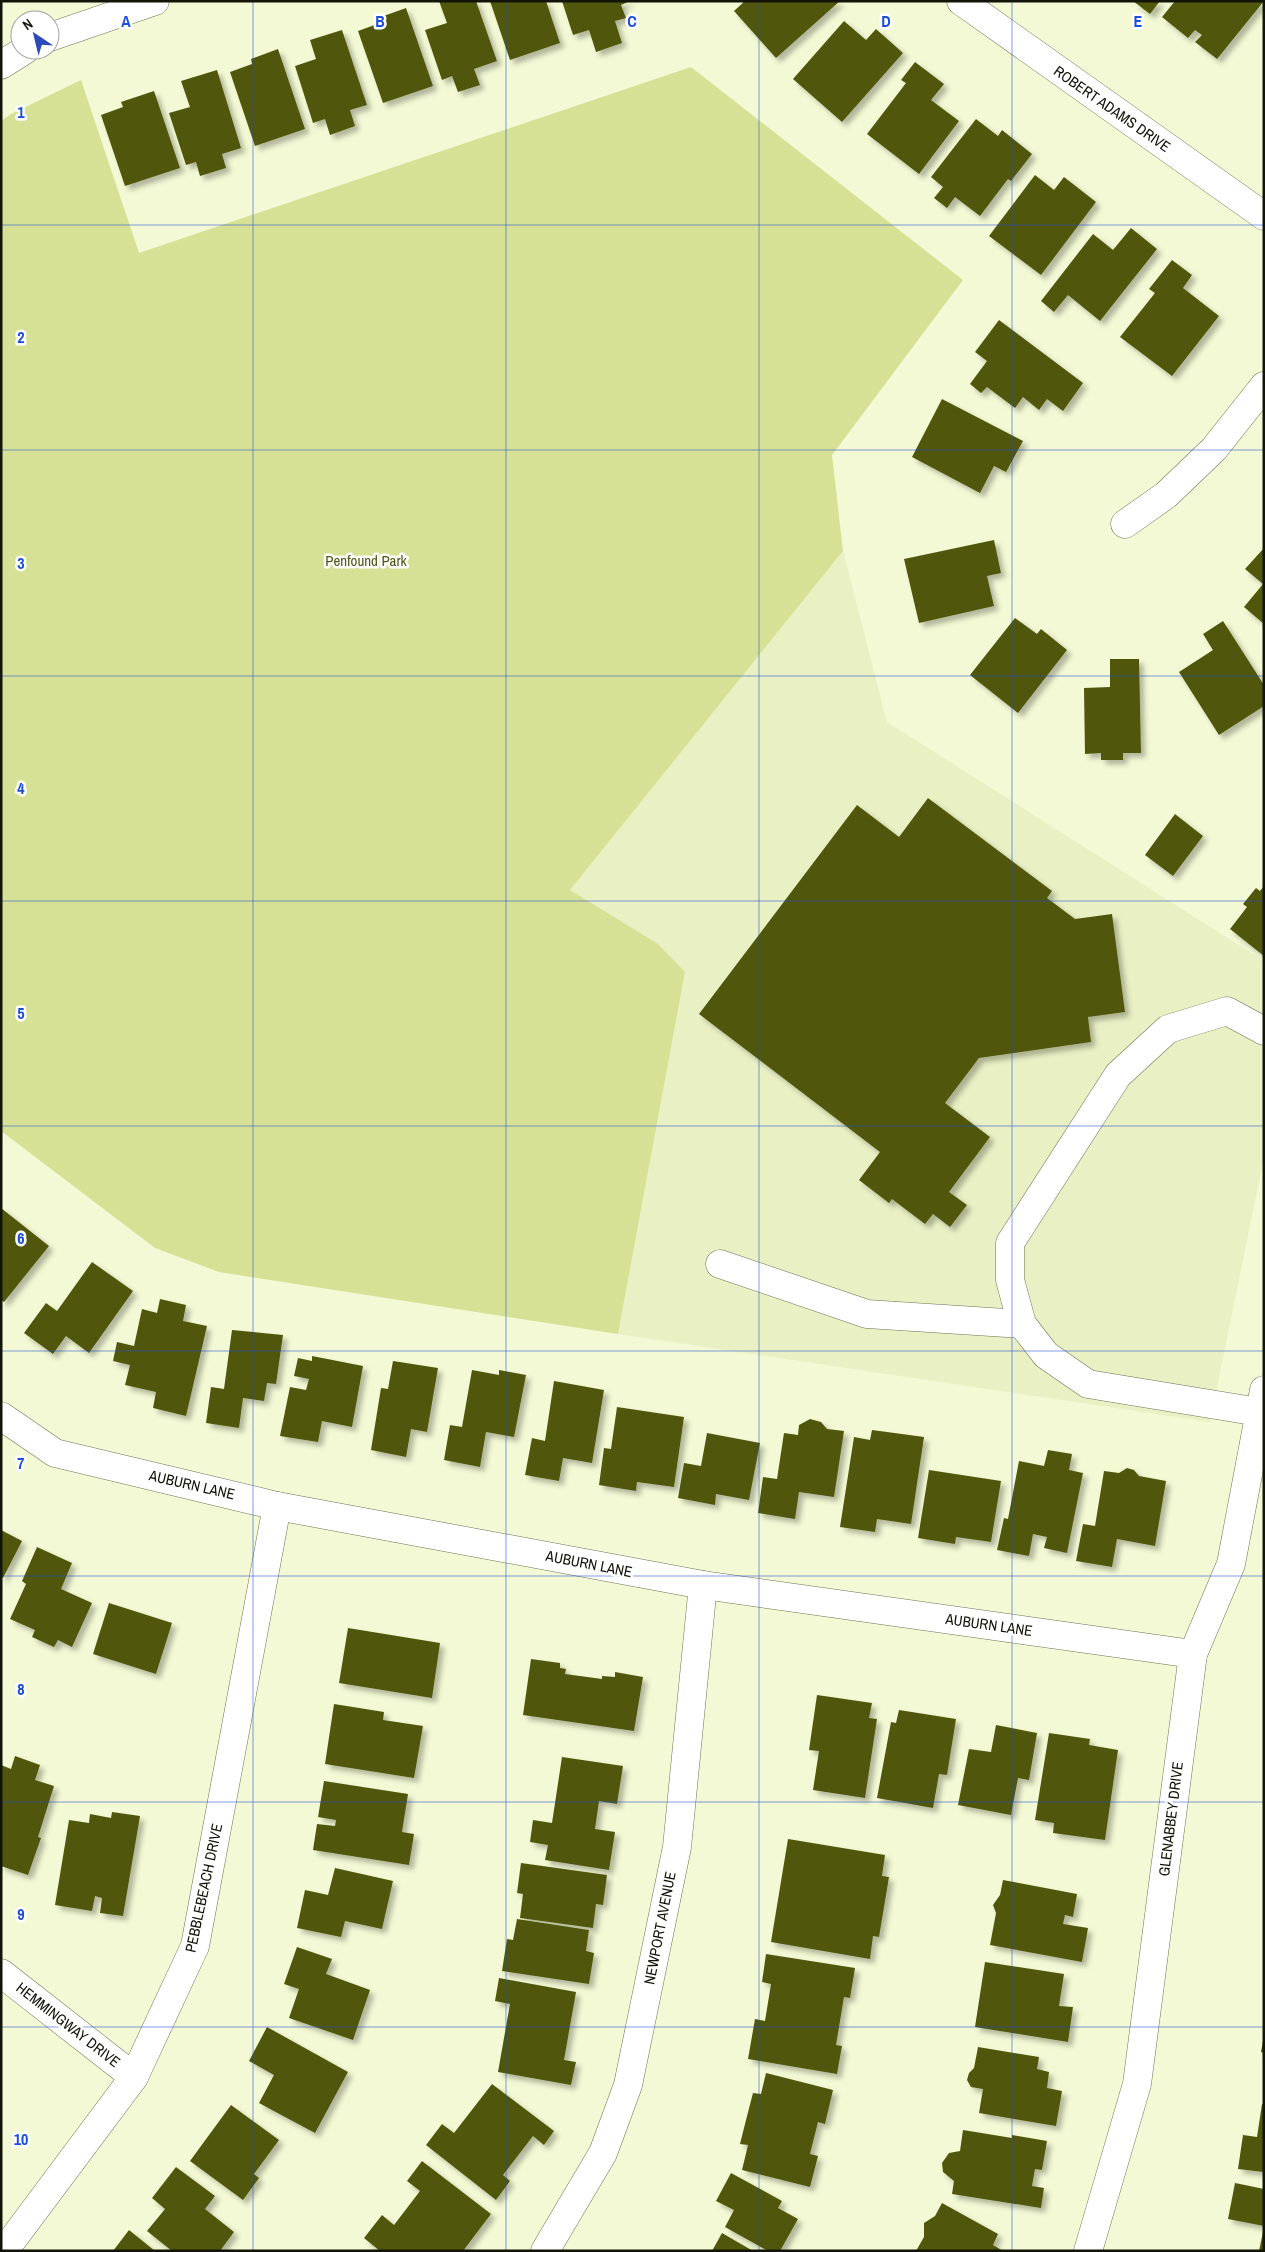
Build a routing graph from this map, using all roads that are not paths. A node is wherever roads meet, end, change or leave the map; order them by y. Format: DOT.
graph roads {
  1 [pos="155,1"];
  2 [pos="961,1"];
  3 [pos="60,34"];
  4 [pos="1264,216"];
  5 [pos="1264,386"];
  6 [pos="1125,524"];
  7 [pos="1264,1030"];
  8 [pos="720,1264"];
  9 [pos="1022,1324"];
  10 [pos="1262,1401"];
  11 [pos="1,1416"];
  12 [pos="277,1506"];
  13 [pos="703,1585"];
  14 [pos="1193,1654"];
  15 [pos="1,1973"];
  16 [pos="134,2077"];
  17 [pos="4,2251"];
  18 [pos="545,2251"];
  19 [pos="1088,2251"];
  1 -- 3 [label="street"];
  2 -- 4 [label="street, ROBERT ADAMS DRIVE"];
  5 -- 6 [label="street"];
  7 -- 9 [label="street"];
  8 -- 9 [label="street"];
  9 -- 10 [label="street"];
  10 -- 14 [label="street, GLENABBEY DRIVE"];
  11 -- 12 [label="street, AUBURN LANE"];
  12 -- 13 [label="street, AUBURN LANE"];
  12 -- 16 [label="street, PEBBLEBEACH DRIVE"];
  13 -- 14 [label="street, AUBURN LANE"];
  13 -- 18 [label="street, NEWPORT AVENUE"];
  14 -- 19 [label="street, GLENABBEY DRIVE"];
  15 -- 16 [label="street, HEMMINGWAY DRIVE"];
  16 -- 17 [label="street, PEBBLEBEACH DRIVE"];
}
